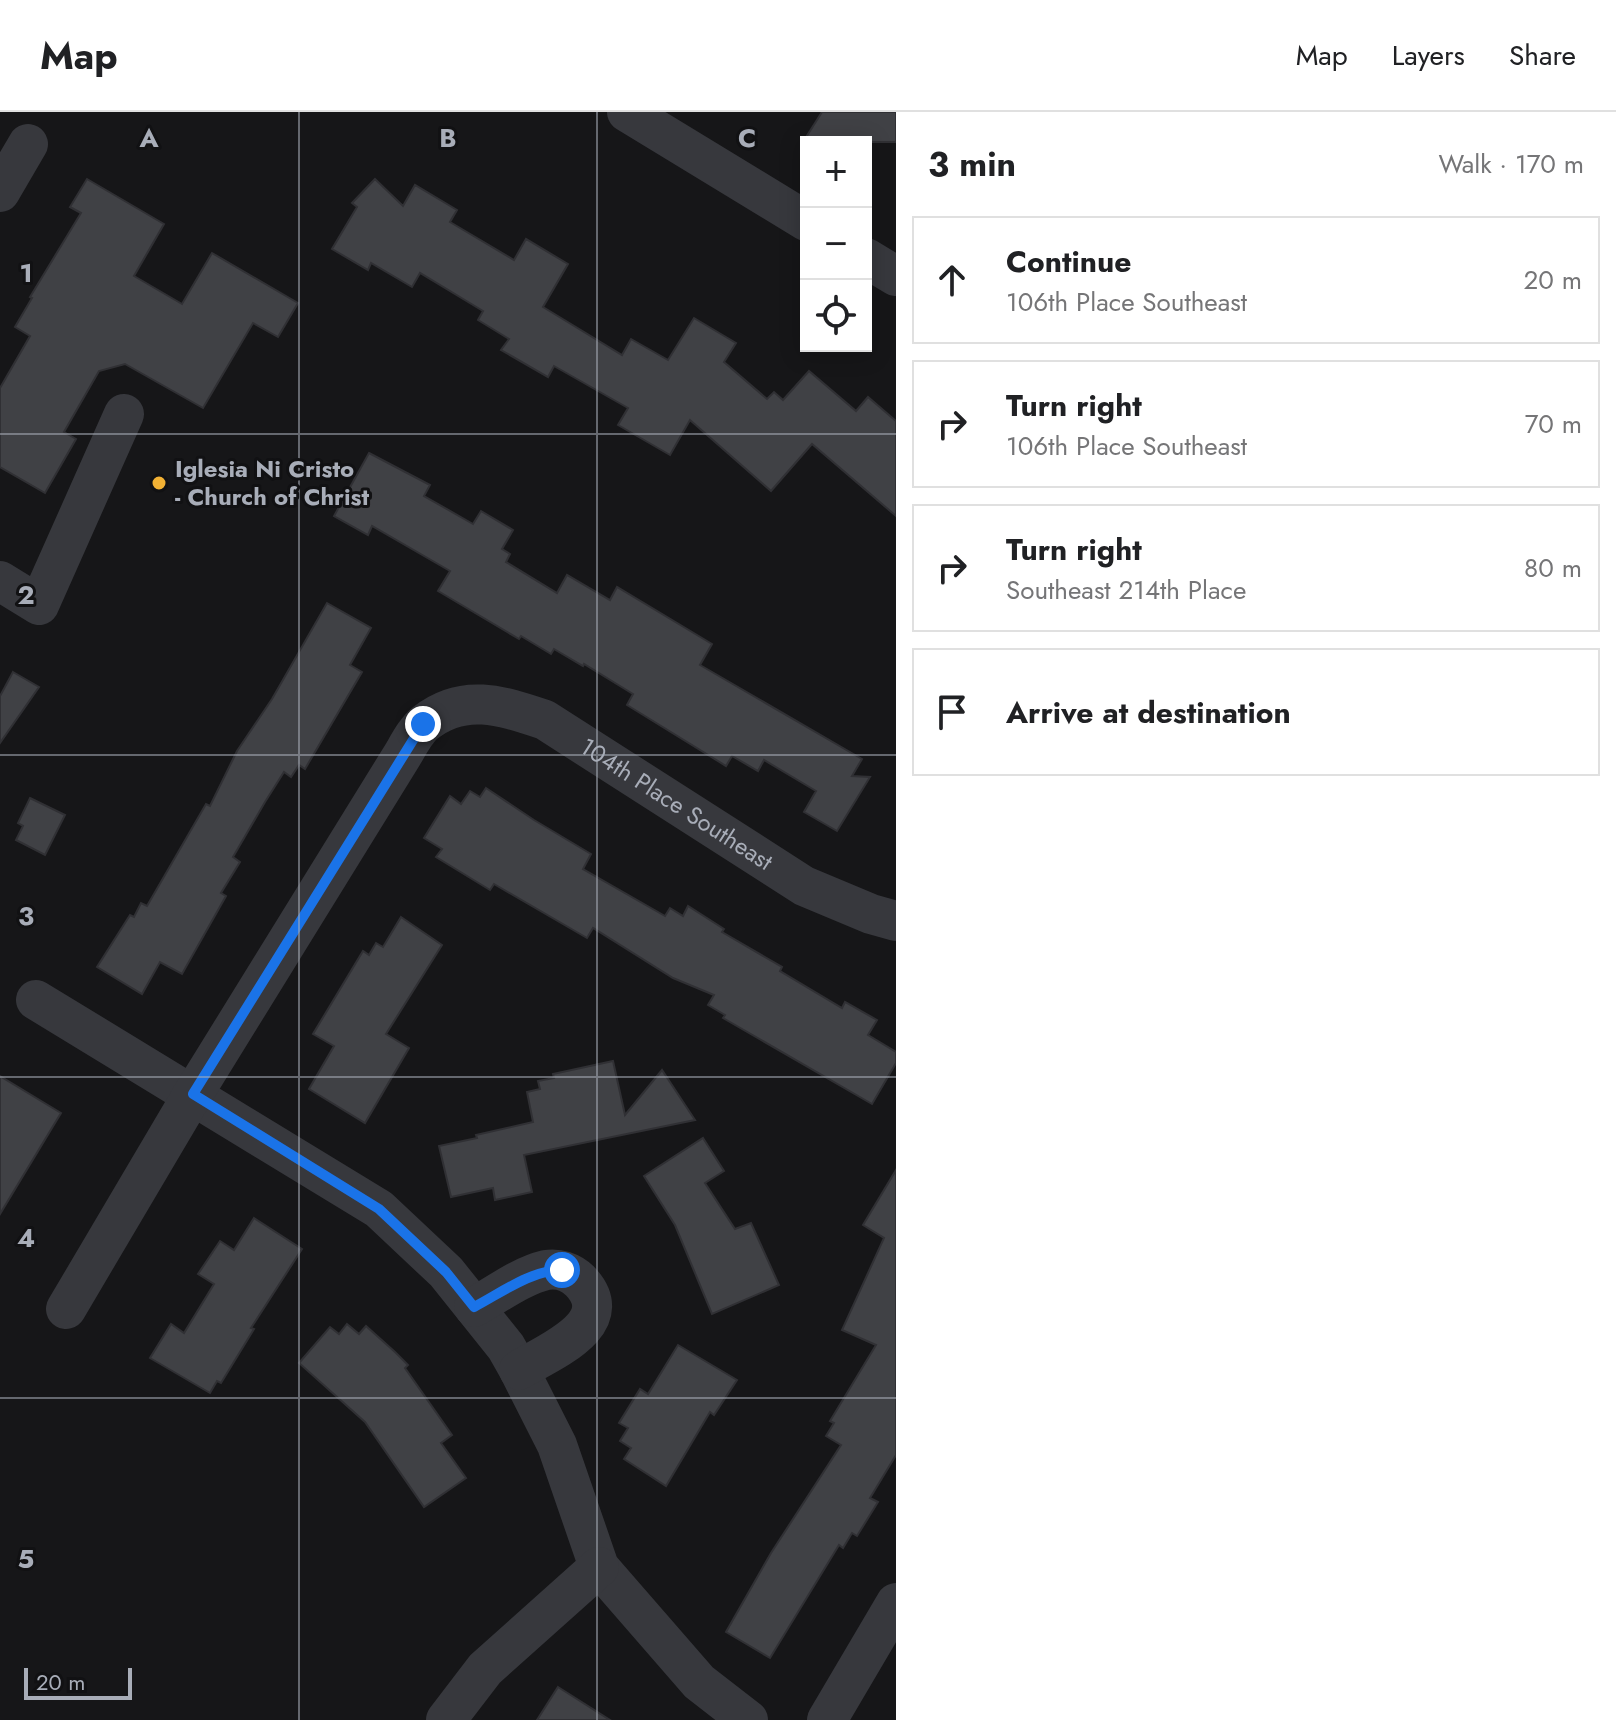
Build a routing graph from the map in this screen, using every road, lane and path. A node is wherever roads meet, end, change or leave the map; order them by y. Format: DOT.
graph roads {
  1 [pos="627,112"];
  2 [pos="28,144"];
  3 [pos="0,192"];
  4 [pos="800,217"];
  5 [pos="872,262"];
  6 [pos="896,276"];
  7 [pos="124,414"];
  8 [pos="0,581"];
  9 [pos="896,921"];
  10 [pos="36,1000"];
  11 [pos="193,1094"];
  12 [pos="474,1307"];
  13 [pos="66,1309"];
  14 [pos="519,1370"];
  15 [pos="599,1567"];
  16 [pos="896,1603"];
  17 [pos="446,1720"];
  18 [pos="748,1720"];
  19 [pos="827,1720"];
  1 -- 4 [label="street"];
  2 -- 3 [label="street"];
  5 -- 6 [label="street"];
  7 -- 8 [label="street"];
  9 -- 11 [label="street, 104th Place Southeast"];
  10 -- 11 [label="street"];
  11 -- 12 [label="street"];
  11 -- 13 [label="street"];
  12 -- 14 [label="street"];
  12 -- 14 [label="street"];
  14 -- 15 [label="street"];
  15 -- 17 [label="street"];
  15 -- 18 [label="street"];
  16 -- 19 [label="street"];
}
